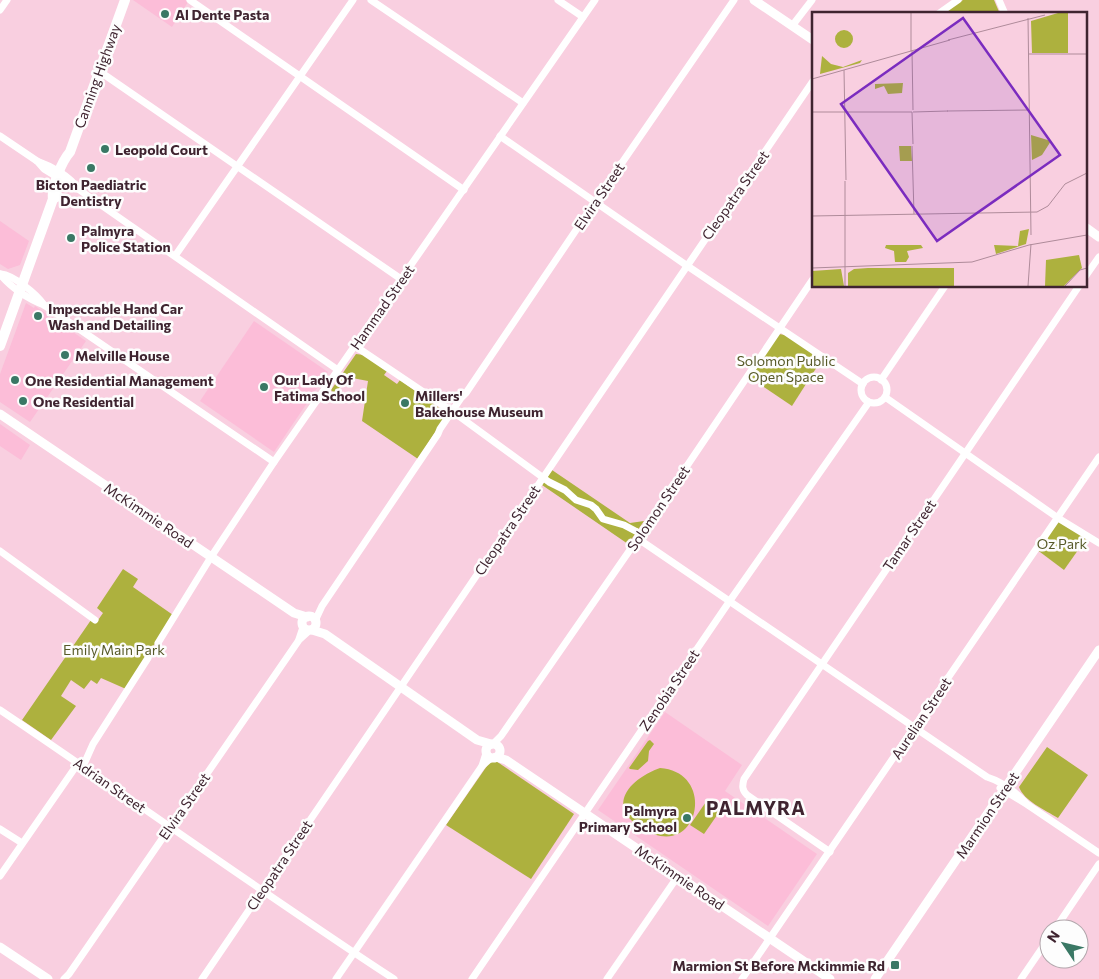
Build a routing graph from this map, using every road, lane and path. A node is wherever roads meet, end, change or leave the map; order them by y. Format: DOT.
graph roads {
  1 [pos="7,0"];
  2 [pos="125,0"];
  3 [pos="190,0"];
  4 [pos="353,0"];
  5 [pos="371,0"];
  6 [pos="558,0"];
  7 [pos="595,0"];
  8 [pos="734,0"];
  9 [pos="754,0"];
  10 [pos="812,0"];
  11 [pos="958,0"];
  12 [pos="999,0"];
  13 [pos="0,10"];
  14 [pos="941,12"];
  15 [pos="1004,12"];
  16 [pos="583,17"];
  17 [pos="792,26"];
  18 [pos="812,39"];
  19 [pos="99,71"];
  20 [pos="300,76"];
  21 [pos="812,82"];
  22 [pos="523,103"];
  23 [pos="0,136"];
  24 [pos="500,136"];
  25 [pos="238,167"];
  26 [pos="61,177"];
  27 [pos="464,190"];
  28 [pos="594,202"];
  29 [pos="1086,228"];
  30 [pos="1099,237"];
  31 [pos="176,256"];
  32 [pos="1099,257"];
  33 [pos="686,265"];
  34 [pos="1,274"];
  35 [pos="1086,276"];
  36 [pos="401,279"];
  37 [pos="812,280"];
  38 [pos="21,288"];
  39 [pos="943,288"];
  40 [pos="1078,288"];
  41 [pos="780,327"];
  42 [pos="0,346"];
  43 [pos="355,346"];
  44 [pos="338,370"];
  45 [pos="881,380"];
  46 [pos="863,384"];
  47 [pos="885,397"];
  48 [pos="869,402"];
  49 [pos="1,413"];
  50 [pos="454,413"];
  51 [pos="965,453"];
  52 [pos="1099,456"];
  53 [pos="274,462"];
  54 [pos="542,478"];
  55 [pos="1058,518"];
  56 [pos="639,536"];
  57 [pos="1099,544"];
  58 [pos="0,551"];
  59 [pos="210,557"];
  60 [pos="729,602"];
  61 [pos="95,620"];
  62 [pos="309,623"];
  63 [pos="158,643"];
  64 [pos="1099,650"];
  65 [pos="148,658"];
  66 [pos="1099,658"];
  67 [pos="822,664"];
  68 [pos="400,686"];
  69 [pos="0,710"];
  70 [pos="914,728"];
  71 [pos="494,752"];
  72 [pos="79,762"];
  73 [pos="1007,790"];
  74 [pos="585,813"];
  75 [pos="170,826"];
  76 [pos="0,829"];
  77 [pos="22,843"];
  78 [pos="830,852"];
  79 [pos="1099,853"];
  80 [pos="1099,864"];
  81 [pos="0,876"];
  82 [pos="678,876"];
  83 [pos="262,891"];
  84 [pos="1062,919"];
  85 [pos="770,938"];
  86 [pos="0,948"];
  87 [pos="353,952"];
  88 [pos="0,953"];
  89 [pos="1039,953"];
  90 [pos="67,977"];
  91 [pos="39,979"];
  92 [pos="48,979"];
  93 [pos="202,979"];
  94 [pos="336,979"];
  95 [pos="394,979"];
  96 [pos="472,979"];
  97 [pos="607,979"];
  98 [pos="742,979"];
  99 [pos="830,979"];
  100 [pos="875,979"];
  101 [pos="882,979"];
  102 [pos="1021,979"];
  1 -- 13 [label="street"];
  2 -- 19 [label="highway, Canning Highway"];
  3 -- 20 [label="street"];
  4 -- 20 [label="street"];
  5 -- 22 [label="street"];
  6 -- 16 [label="street"];
  7 -- 16 [label="street, Hammad Street"];
  8 -- 28 [label="street, Elvira Street"];
  9 -- 17 [label="main road"];
  10 -- 17 [label="street"];
  11 -- 14 [label="street"];
  12 -- 15 [label="street"];
  16 -- 22 [label="street, Hammad Street"];
  17 -- 18 [label="main road"];
  19 -- 25 [label="street"];
  19 -- 26 [label="highway, Canning Highway"];
  20 -- 25 [label="street"];
  20 -- 27 [label="street"];
  21 -- 33 [label="street, Cleopatra Street"];
  22 -- 24 [label="street, Hammad Street"];
  23 -- 26 [label="street"];
  24 -- 27 [label="street, Hammad Street"];
  24 -- 28 [label="street"];
  25 -- 31 [label="street"];
  25 -- 36 [label="street"];
  26 -- 31 [label="street"];
  26 -- 38 [label="highway, Canning Highway"];
  27 -- 36 [label="street, Hammad Street"];
  28 -- 33 [label="street"];
  28 -- 50 [label="street, Elvira Street"];
  29 -- 30 [label="main road"];
  31 -- 44 [label="street"];
  32 -- 35 [label="street"];
  33 -- 41 [label="street"];
  33 -- 54 [label="street, Cleopatra Street"];
  34 -- 38 [label="street"];
  36 -- 43 [label="street, Hammad Street"];
  37 -- 41 [label="street, Solomon Street"];
  38 -- 42 [label="highway, Canning Highway"];
  38 -- 53 [label="street"];
  39 -- 45 [label="street"];
  40 -- 51 [label="street, Tamar Street"];
  41 -- 46 [label="street"];
  41 -- 56 [label="street, Solomon Street"];
  43 -- 44 [label="street, Hammad Street"];
  43 -- 50 [label="street"];
  44 -- 53 [label="street, Hammad Street"];
  45 -- 46 [label="street"];
  45 -- 47 [label="street"];
  46 -- 48 [label="street"];
  47 -- 48 [label="street"];
  47 -- 51 [label="street"];
  48 -- 60 [label="street, Zenobia Street"];
  49 -- 59 [label="main road, McKimmie Road"];
  50 -- 54 [label="street"];
  50 -- 62 [label="street, Elvira Street"];
  51 -- 55 [label="street"];
  51 -- 67 [label="street, Tamar Street"];
  52 -- 55 [label="street, Aurelian Street"];
  53 -- 59 [label="street, Hammad Street"];
  54 -- 56 [label="street"];
  54 -- 68 [label="street, Cleopatra Street"];
  55 -- 57 [label="street"];
  55 -- 70 [label="street, Aurelian Street"];
  56 -- 60 [label="street"];
  56 -- 71 [label="street, Solomon Street"];
  58 -- 61 [label="street"];
  59 -- 62 [label="main road, McKimmie Road"];
  59 -- 63 [label="street, Hammad Street"];
  60 -- 67 [label="street"];
  60 -- 74 [label="street, Zenobia Street"];
  62 -- 68 [label="main road, McKimmie Road"];
  62 -- 75 [label="street, Elvira Street"];
  64 -- 73 [label="main road, Marmion Street"];
  65 -- 72 [label="street"];
  66 -- 73 [label="main road, Marmion Street"];
  67 -- 70 [label="street"];
  67 -- 78 [label="street, Tamar Street"];
  68 -- 71 [label="main road, McKimmie Road"];
  68 -- 83 [label="street, Cleopatra Street"];
  69 -- 72 [label="street, Adrian Street"];
  70 -- 73 [label="street"];
  70 -- 78 [label="street, Aurelian Street"];
  71 -- 74 [label="main road, McKimmie Road"];
  71 -- 87 [label="street, Solomon Street"];
  72 -- 75 [label="street, Adrian Street"];
  72 -- 77 [label="street"];
  73 -- 79 [label="street"];
  73 -- 100 [label="main road, Marmion Street"];
  73 -- 101 [label="main road, Marmion Street"];
  74 -- 82 [label="main road, McKimmie Road"];
  74 -- 96 [label="street, Zenobia Street"];
  75 -- 83 [label="street, Adrian Street"];
  75 -- 90 [label="street, Elvira Street"];
  76 -- 77 [label="street"];
  77 -- 81 [label="street"];
  78 -- 85 [label="street, Aurelian Street"];
  80 -- 84 [label="street"];
  82 -- 85 [label="main road, McKimmie Road"];
  82 -- 97 [label="street"];
  83 -- 87 [label="street, Adrian Street"];
  83 -- 93 [label="street, Cleopatra Street"];
  85 -- 98 [label="street, Aurelian Street"];
  85 -- 99 [label="main road, McKimmie Road"];
  86 -- 92 [label="main road"];
  87 -- 94 [label="street, Solomon Street"];
  87 -- 95 [label="street, Adrian Street"];
  88 -- 91 [label="main road"];
  89 -- 102 [label="street"];
}
